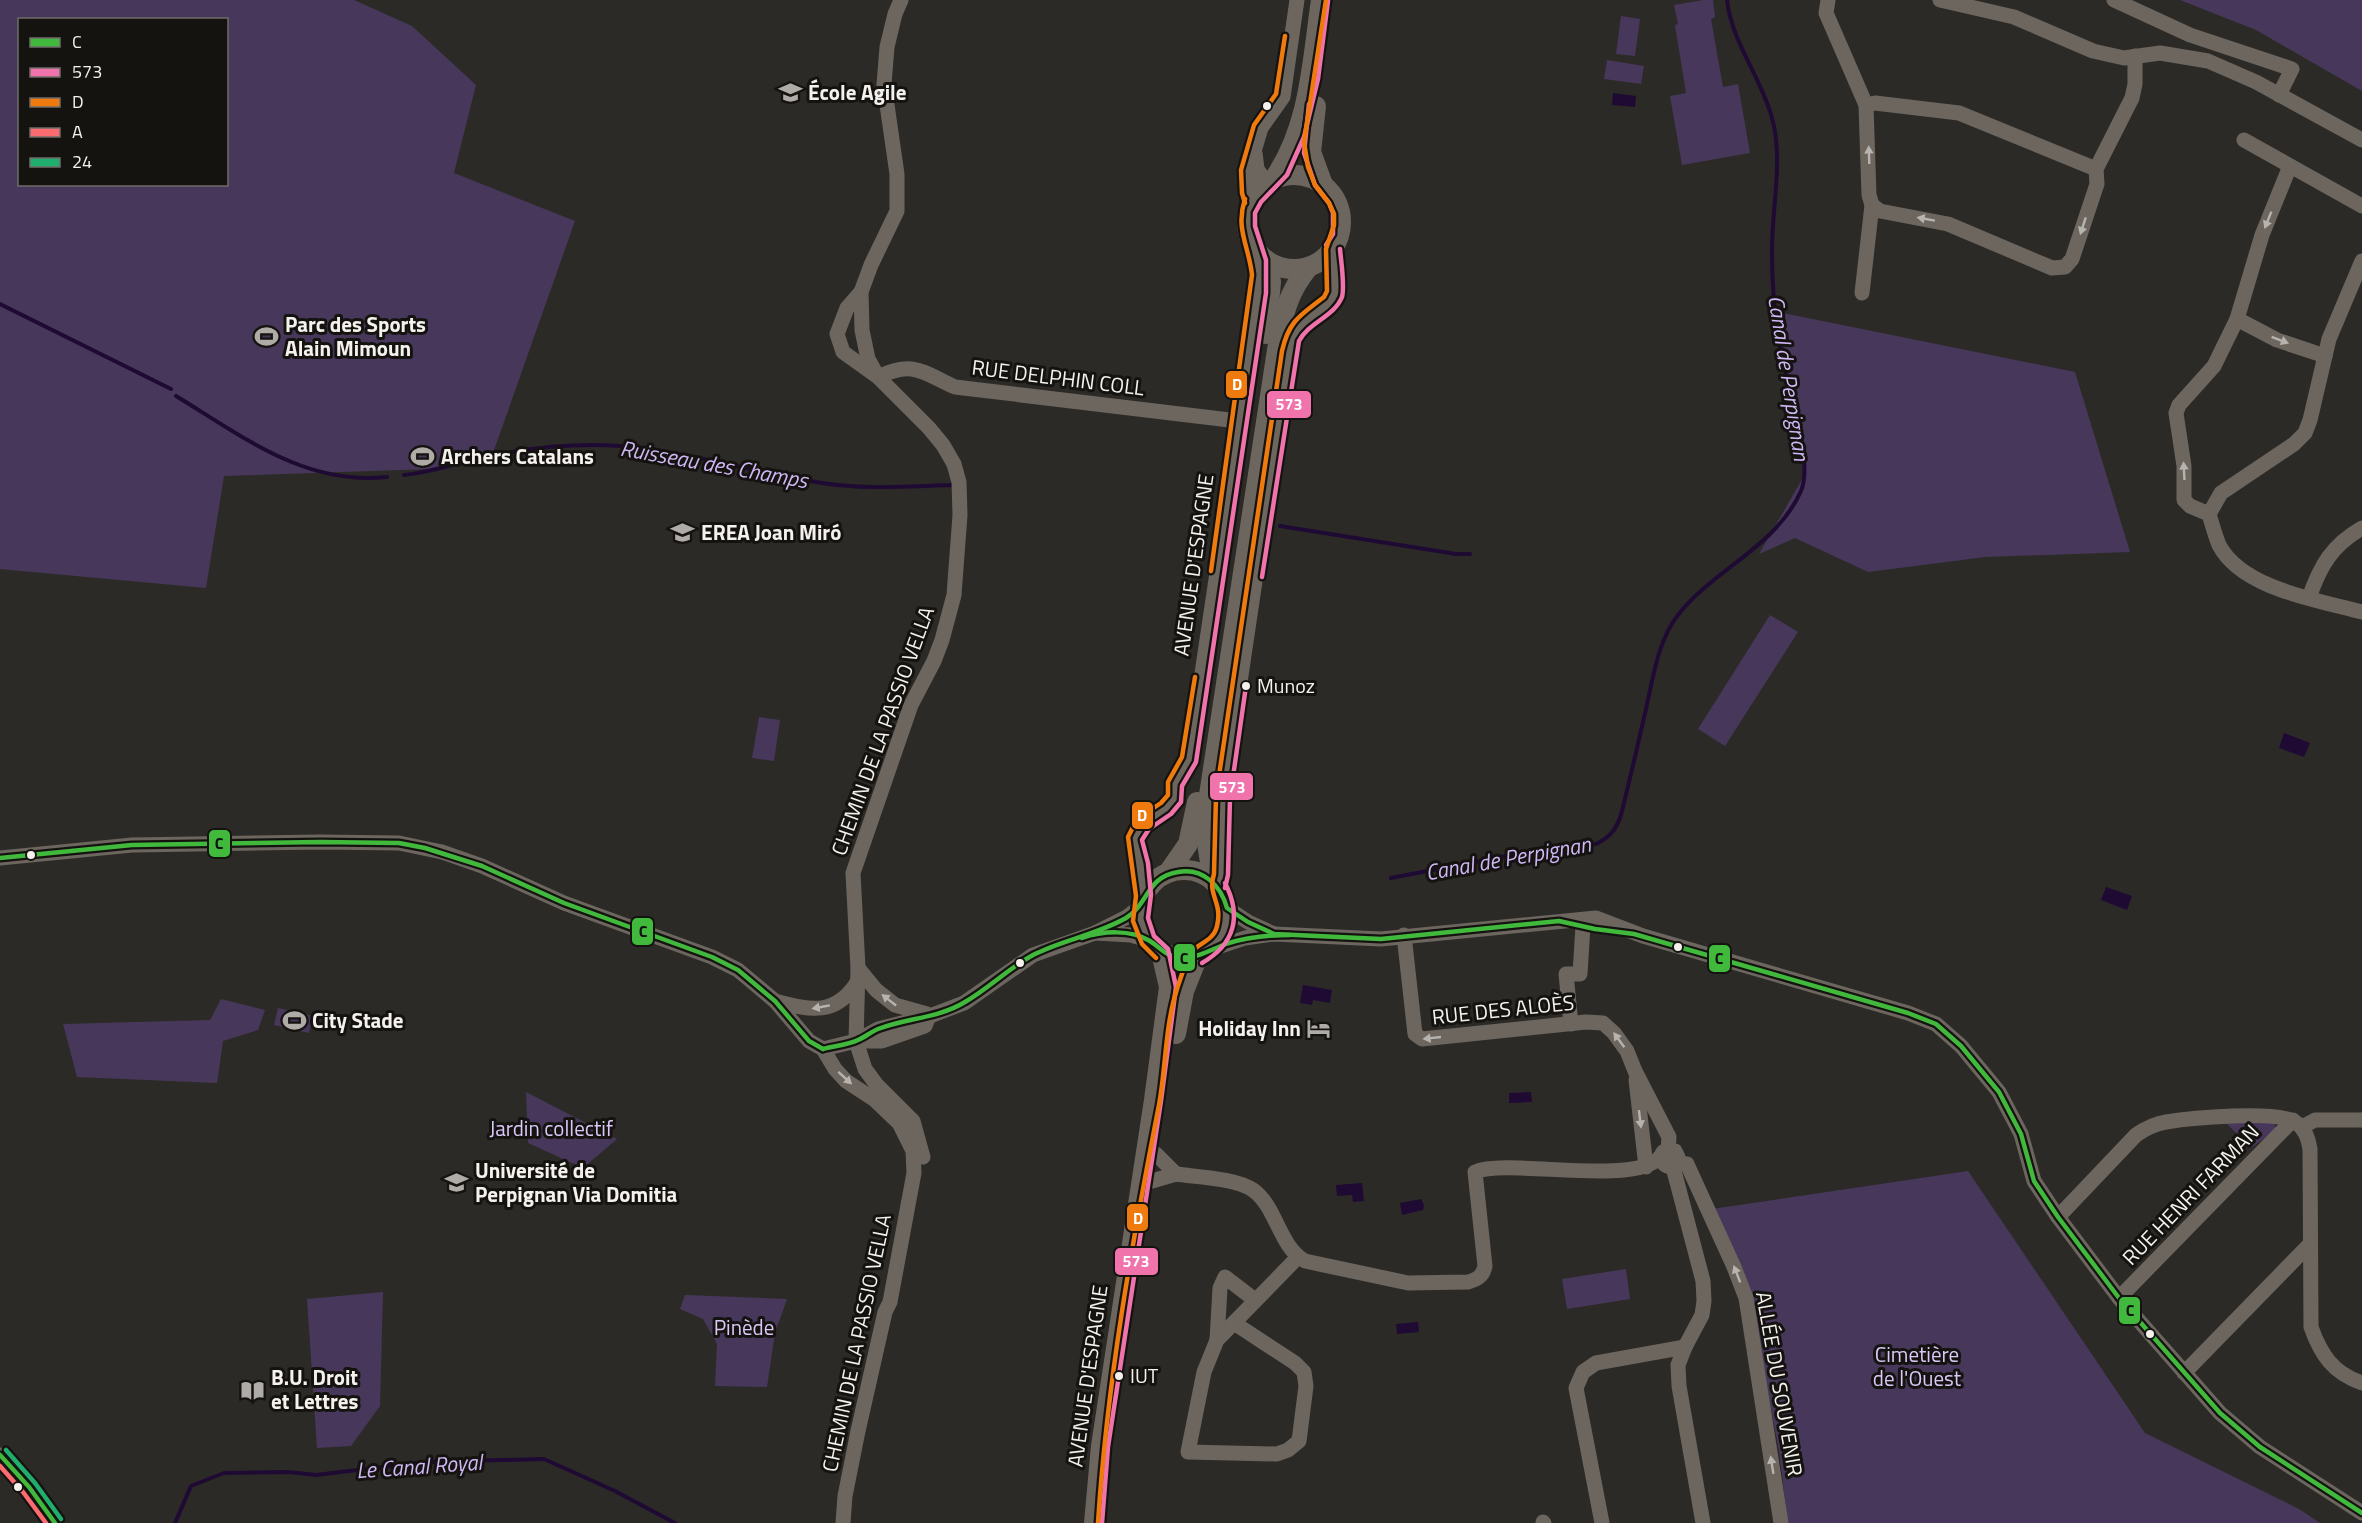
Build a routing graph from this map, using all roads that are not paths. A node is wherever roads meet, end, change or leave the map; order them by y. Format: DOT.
graph roads {
  1 [pos="901,0"];
  2 [pos="1321,0"];
  3 [pos="1334,0"];
  4 [pos="1828,0"];
  5 [pos="2114,0"];
  6 [pos="1951,1"];
  7 [pos="1299,2"];
  8 [pos="2135,56"];
  9 [pos="2279,95"];
  10 [pos="1866,105"];
  11 [pos="2244,140"];
  12 [pos="2362,140"];
  13 [pos="1254,147"];
  14 [pos="2290,166"];
  15 [pos="2096,169"];
  16 [pos="1270,182"];
  17 [pos="1322,182"];
  18 [pos="1252,201"];
  19 [pos="1872,205"];
  20 [pos="2362,206"];
  21 [pos="1333,249"];
  22 [pos="1262,256"];
  23 [pos="2362,261"];
  24 [pos="1308,268"];
  25 [pos="861,292"];
  26 [pos="1862,293"];
  27 [pos="2236,319"];
  28 [pos="2325,356"];
  29 [pos="878,377"];
  30 [pos="1239,421"];
  31 [pos="2209,514"];
  32 [pos="2362,528"];
  33 [pos="2309,598"];
  34 [pos="2362,612"];
  35 [pos="0,858"];
  36 [pos="1141,865"];
  37 [pos="1166,874"];
  38 [pos="1215,884"];
  39 [pos="1142,902"];
  40 [pos="1227,908"];
  41 [pos="1559,921"];
  42 [pos="1583,926"];
  43 [pos="1095,933"];
  44 [pos="1274,934"];
  45 [pos="1634,934"];
  46 [pos="1404,935"];
  47 [pos="1154,946"];
  48 [pos="1204,953"];
  49 [pos="858,975"];
  50 [pos="775,1001"];
  51 [pos="930,1016"];
  52 [pos="1571,1024"];
  53 [pos="856,1041"];
  54 [pos="823,1049"];
  55 [pos="1635,1071"];
  56 [pos="2362,1120"];
  57 [pos="2297,1123"];
  58 [pos="1156,1154"];
  59 [pos="1670,1159"];
  60 [pos="1646,1167"];
  61 [pos="914,1173"];
  62 [pos="1176,1174"];
  63 [pos="1152,1180"];
  64 [pos="2058,1217"];
  65 [pos="2310,1244"];
  66 [pos="1298,1257"];
  67 [pos="2119,1298"];
  68 [pos="1254,1300"];
  69 [pos="1233,1323"];
  70 [pos="1217,1340"];
  71 [pos="1685,1347"];
  72 [pos="2184,1372"];
  73 [pos="2362,1383"];
  74 [pos="0,1455"];
  75 [pos="2362,1513"];
  76 [pos="55,1523"];
  77 [pos="843,1523"];
  78 [pos="1094,1523"];
  79 [pos="1105,1523"];
  80 [pos="1602,1523"];
  81 [pos="1703,1523"];
  82 [pos="1780,1523"];
  1 -- 25 [label="street, CHEMIN DE LA PASSIO VELLA"];
  2 -- 16 [label="main road"];
  3 -- 17 [label="main road"];
  4 -- 10 [label="street"];
  5 -- 9 [label="street"];
  6 -- 8 [label="street"];
  7 -- 13 [label="street"];
  8 -- 9 [label="street"];
  8 -- 15 [label="street"];
  9 -- 12 [label="street"];
  10 -- 15 [label="street"];
  19 -- 10 [label="street, one-way"];
  11 -- 14 [label="street"];
  13 -- 16 [label="street"];
  13 -- 18 [label="street"];
  14 -- 20 [label="street"];
  14 -- 27 [label="street, one-way"];
  15 -- 19 [label="street, one-way"];
  16 -- 17 [label="main road"];
  16 -- 18 [label="main road"];
  17 -- 21 [label="main road"];
  18 -- 22 [label="main road"];
  19 -- 26 [label="street"];
  21 -- 24 [label="main road"];
  21 -- 38 [label="street"];
  22 -- 24 [label="main road"];
  22 -- 30 [label="street, AVENUE D'ESPAGNE"];
  22 -- 37 [label="main road, AVENUE D'ESPAGNE"];
  23 -- 28 [label="street"];
  24 -- 38 [label="main road"];
  25 -- 29 [label="street, CHEMIN DE LA PASSIO VELLA"];
  25 -- 29 [label="street"];
  27 -- 28 [label="street, one-way"];
  31 -- 27 [label="street, one-way"];
  28 -- 31 [label="street"];
  29 -- 30 [label="street, RUE DELPHIN COLL"];
  29 -- 49 [label="street, CHEMIN DE LA PASSIO VELLA"];
  30 -- 36 [label="street, AVENUE D'ESPAGNE"];
  31 -- 33 [label="street"];
  32 -- 33 [label="street"];
  33 -- 34 [label="street"];
  35 -- 50 [label="street, CHEMIN DE LA PASSIO VELLA"];
  36 -- 37 [label="street"];
  36 -- 39 [label="street, AVENUE D'ESPAGNE"];
  37 -- 38 [label="main road"];
  37 -- 39 [label="main road"];
  38 -- 40 [label="main road"];
  39 -- 43 [label="street"];
  39 -- 47 [label="main road"];
  40 -- 44 [label="street"];
  40 -- 48 [label="main road"];
  41 -- 42 [label="street"];
  41 -- 45 [label="street"];
  41 -- 46 [label="street"];
  42 -- 45 [label="street"];
  42 -- 52 [label="street"];
  43 -- 47 [label="street"];
  43 -- 51 [label="street"];
  44 -- 46 [label="street"];
  44 -- 48 [label="street"];
  45 -- 64 [label="street"];
  52 -- 46 [label="street, RUE DES ALOÈS, one-way"];
  47 -- 48 [label="main road"];
  47 -- 78 [label="main road, AVENUE D'ESPAGNE"];
  48 -- 58 [label="main road, AVENUE D'ESPAGNE"];
  49 -- 50 [label="street, one-way"];
  51 -- 49 [label="street, one-way"];
  49 -- 53 [label="street, CHEMIN DE LA PASSIO VELLA"];
  50 -- 54 [label="street, CHEMIN DE LA PASSIO VELLA"];
  51 -- 53 [label="street"];
  55 -- 52 [label="street, RUE DES ALOÈS, one-way"];
  53 -- 54 [label="street"];
  53 -- 61 [label="street, CHEMIN DE LA PASSIO VELLA"];
  54 -- 61 [label="street, CHEMIN DE LA PASSIO VELLA, one-way"];
  55 -- 59 [label="street, RUE DES ALOÈS"];
  55 -- 60 [label="street, RUE DES ALOÈS, one-way"];
  56 -- 57 [label="street"];
  57 -- 64 [label="street"];
  57 -- 65 [label="street"];
  57 -- 67 [label="street, RUE HENRI FARMAN"];
  58 -- 62 [label="street"];
  58 -- 63 [label="main road, AVENUE D'ESPAGNE"];
  59 -- 60 [label="street"];
  59 -- 71 [label="street, RUE DES ALOÈS"];
  82 -- 59 [label="street, ALLÉE DU SOUVENIR, one-way"];
  60 -- 66 [label="street"];
  61 -- 77 [label="street, CHEMIN DE LA PASSIO VELLA"];
  62 -- 63 [label="street"];
  62 -- 66 [label="street"];
  63 -- 79 [label="main road, AVENUE D'ESPAGNE"];
  64 -- 67 [label="street"];
  65 -- 72 [label="street"];
  65 -- 73 [label="street"];
  66 -- 68 [label="street"];
  67 -- 72 [label="street"];
  68 -- 69 [label="street"];
  68 -- 70 [label="street"];
  69 -- 70 [label="street"];
  69 -- 70 [label="street"];
  71 -- 80 [label="street"];
  71 -- 81 [label="street, RUE DES ALOÈS"];
  72 -- 75 [label="street"];
  74 -- 76 [label="street"];
}
